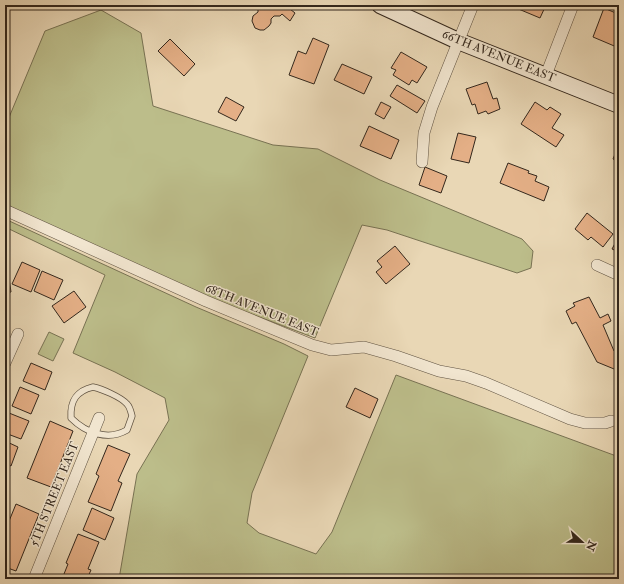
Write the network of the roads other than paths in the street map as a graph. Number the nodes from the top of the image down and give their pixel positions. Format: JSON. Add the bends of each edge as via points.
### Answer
{"nodes":[{"id":1,"x":380,"y":5,"type":"edge"},
{"id":2,"x":473,"y":5,"type":"edge"},
{"id":3,"x":573,"y":5,"type":"edge"},
{"id":4,"x":458,"y":40,"type":"junction"},
{"id":5,"x":546,"y":75,"type":"junction"},
{"id":6,"x":619,"y":105,"type":"edge"},
{"id":7,"x":422,"y":162,"type":"dead end"},
{"id":8,"x":5,"y":210,"type":"edge"},
{"id":9,"x":597,"y":265,"type":"dead end"},
{"id":10,"x":619,"y":275,"type":"edge"},
{"id":11,"x":18,"y":334,"type":"dead end"},
{"id":12,"x":5,"y":363,"type":"edge"},
{"id":13,"x":99,"y":418,"type":"dead end"},
{"id":14,"x":611,"y":421,"type":"dead end"},
{"id":15,"x":93,"y":432,"type":"junction"},
{"id":16,"x":34,"y":579,"type":"edge"}],
"edges":[{"from":1,"to":4,"type":"street","name":"66TH AVENUE EAST"},
{"from":2,"to":4,"type":"street"},
{"from":3,"to":5,"type":"street"},
{"from":4,"to":5,"type":"street","name":"66TH AVENUE EAST"},
{"from":4,"to":7,"type":"street","via":[[424,133]]},
{"from":5,"to":6,"type":"street","name":"66TH AVENUE EAST"},
{"from":8,"to":14,"type":"street","name":"68TH AVENUE EAST","via":[[206,301],[312,345],[331,350],[364,347],[440,371],[466,376],[570,419],[585,423]]},
{"from":9,"to":10,"type":"street"},
{"from":11,"to":12,"type":"street"},
{"from":13,"to":15,"type":"street","name":"5TH STREET EAST"},
{"from":15,"to":15,"type":"lane","via":[[109,436],[119,435],[127,430],[132,416],[128,405],[106,391],[93,387],[80,391],[70,410],[71,418]]},
{"from":15,"to":16,"type":"street","name":"5TH STREET EAST"}]}
